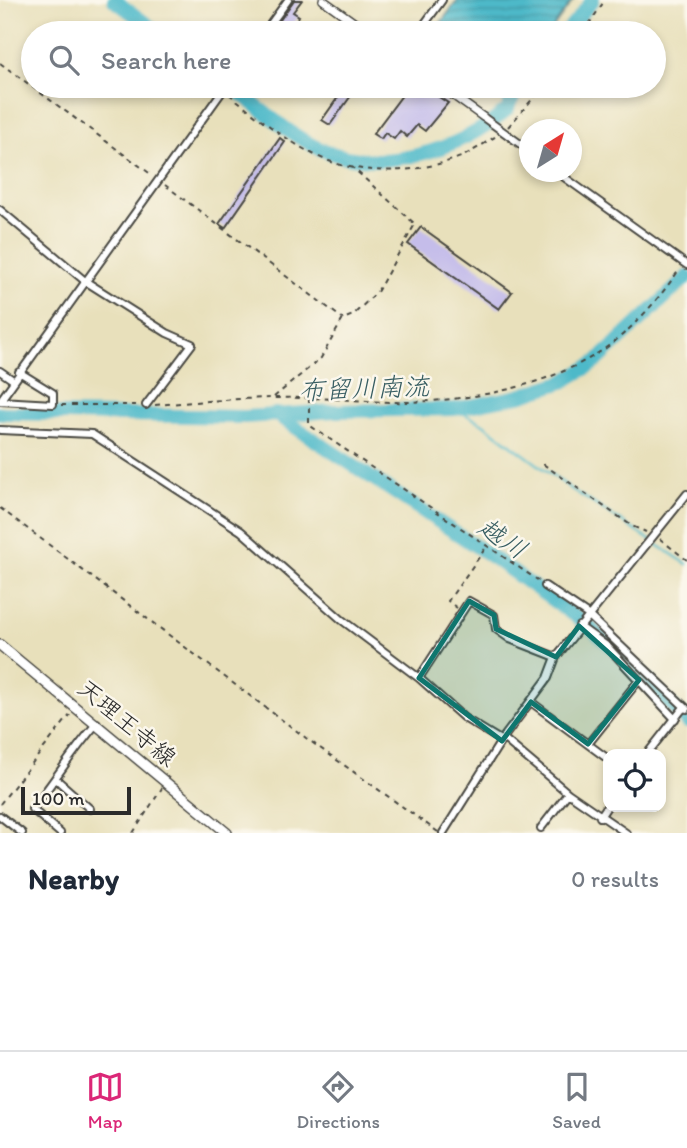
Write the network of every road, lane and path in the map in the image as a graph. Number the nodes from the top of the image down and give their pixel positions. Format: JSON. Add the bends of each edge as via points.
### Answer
{"nodes":[{"id":1,"x":288,"y":0,"type":"edge"},
{"id":2,"x":323,"y":0,"type":"edge"},
{"id":3,"x":442,"y":0,"type":"edge"},
{"id":4,"x":606,"y":0,"type":"edge"},
{"id":5,"x":273,"y":21,"type":"edge"},
{"id":6,"x":352,"y":21,"type":"edge"},
{"id":7,"x":427,"y":21,"type":"edge"},
{"id":8,"x":591,"y":21,"type":"edge"},
{"id":9,"x":0,"y":63,"type":"edge"},
{"id":10,"x":21,"y":79,"type":"edge"},
{"id":11,"x":47,"y":98,"type":"edge"},
{"id":12,"x":218,"y":98,"type":"edge"},
{"id":13,"x":238,"y":98,"type":"edge"},
{"id":14,"x":457,"y":98,"type":"edge"},
{"id":15,"x":533,"y":98,"type":"edge"},
{"id":16,"x":483,"y":117,"type":"joint"},
{"id":17,"x":502,"y":131,"type":"junction"},
{"id":18,"x":519,"y":143,"type":"edge"},
{"id":19,"x":351,"y":165,"type":"junction"},
{"id":20,"x":158,"y":180,"type":"junction"},
{"id":21,"x":571,"y":182,"type":"edge"},
{"id":22,"x":0,"y":210,"type":"edge"},
{"id":23,"x":685,"y":264,"type":"edge"},
{"id":24,"x":85,"y":281,"type":"junction"},
{"id":25,"x":342,"y":319,"type":"junction"},
{"id":26,"x":0,"y":371,"type":"edge"},
{"id":27,"x":19,"y":372,"type":"junction"},
{"id":28,"x":13,"y":380,"type":"junction"},
{"id":29,"x":273,"y":397,"type":"junction"},
{"id":30,"x":309,"y":398,"type":"junction"},
{"id":31,"x":0,"y":401,"type":"edge"},
{"id":32,"x":53,"y":404,"type":"junction"},
{"id":33,"x":146,"y":405,"type":"junction"},
{"id":34,"x":0,"y":430,"type":"edge"},
{"id":35,"x":543,"y":464,"type":"dead end"},
{"id":36,"x":687,"y":494,"type":"edge"},
{"id":37,"x":0,"y":508,"type":"edge"},
{"id":38,"x":656,"y":535,"type":"junction"},
{"id":39,"x":487,"y":545,"type":"junction"},
{"id":40,"x":687,"y":560,"type":"edge"},
{"id":41,"x":545,"y":586,"type":"joint"},
{"id":42,"x":460,"y":611,"type":"junction"},
{"id":43,"x":588,"y":615,"type":"junction"},
{"id":44,"x":579,"y":626,"type":"junction"},
{"id":45,"x":0,"y":645,"type":"edge"},
{"id":46,"x":556,"y":657,"type":"junction"},
{"id":47,"x":648,"y":670,"type":"junction"},
{"id":48,"x":419,"y":678,"type":"junction"},
{"id":49,"x":639,"y":680,"type":"junction"},
{"id":50,"x":531,"y":702,"type":"junction"},
{"id":51,"x":77,"y":706,"type":"junction"},
{"id":52,"x":686,"y":708,"type":"edge"},
{"id":53,"x":675,"y":719,"type":"junction"},
{"id":54,"x":97,"y":723,"type":"junction"},
{"id":55,"x":503,"y":739,"type":"junction"},
{"id":56,"x":588,"y":744,"type":"junction"},
{"id":57,"x":651,"y":749,"type":"edge"},
{"id":58,"x":603,"y":754,"type":"edge"},
{"id":59,"x":56,"y":779,"type":"junction"},
{"id":60,"x":166,"y":782,"type":"junction"},
{"id":61,"x":568,"y":793,"type":"junction"},
{"id":62,"x":0,"y":804,"type":"edge"},
{"id":63,"x":90,"y":809,"type":"dead end"},
{"id":64,"x":603,"y":812,"type":"edge"},
{"id":65,"x":0,"y":816,"type":"edge"},
{"id":66,"x":600,"y":817,"type":"junction"},
{"id":67,"x":541,"y":828,"type":"dead end"},
{"id":68,"x":22,"y":833,"type":"edge"},
{"id":69,"x":60,"y":833,"type":"edge"},
{"id":70,"x":133,"y":833,"type":"edge"},
{"id":71,"x":228,"y":833,"type":"edge"},
{"id":72,"x":441,"y":833,"type":"edge"},
{"id":73,"x":626,"y":833,"type":"edge"}],
"edges":[{"from":1,"to":5,"type":"street"},
{"from":2,"to":6,"type":"street"},
{"from":3,"to":7,"type":"street"},
{"from":4,"to":8,"type":"path"},
{"from":9,"to":10,"type":"path"},
{"from":11,"to":20,"type":"path"},
{"from":12,"to":20,"type":"street"},
{"from":13,"to":19,"type":"path","via":[[311,153]]},
{"from":14,"to":16,"type":"street"},
{"from":15,"to":17,"type":"path"},
{"from":16,"to":17,"type":"street"},
{"from":17,"to":18,"type":"street"},
{"from":17,"to":19,"type":"path","via":[[462,156],[434,165],[385,170]]},
{"from":19,"to":25,"type":"path","via":[[415,224],[377,292],[353,315]]},
{"from":20,"to":24,"type":"street"},
{"from":20,"to":25,"type":"path"},
{"from":21,"to":23,"type":"street"},
{"from":22,"to":24,"type":"street"},
{"from":23,"to":30,"type":"path","via":[[667,288],[600,352],[541,379],[472,397],[410,402]]},
{"from":24,"to":27,"type":"street"},
{"from":24,"to":33,"type":"street","via":[[192,344]]},
{"from":25,"to":29,"type":"path","via":[[321,358]]},
{"from":26,"to":28,"type":"street"},
{"from":27,"to":28,"type":"street"},
{"from":27,"to":32,"type":"street","via":[[53,393]]},
{"from":28,"to":31,"type":"street"},
{"from":29,"to":30,"type":"path"},
{"from":29,"to":33,"type":"path"},
{"from":30,"to":39,"type":"path","via":[[309,425]]},
{"from":31,"to":32,"type":"street"},
{"from":32,"to":33,"type":"path"},
{"from":34,"to":48,"type":"street","via":[[92,434],[241,531],[342,620]]},
{"from":35,"to":38,"type":"path","via":[[632,526]]},
{"from":36,"to":38,"type":"street"},
{"from":37,"to":72,"type":"path","via":[[306,738]]},
{"from":38,"to":40,"type":"path"},
{"from":38,"to":43,"type":"street"},
{"from":39,"to":41,"type":"path"},
{"from":39,"to":42,"type":"path","via":[[448,601]]},
{"from":41,"to":43,"type":"street"},
{"from":42,"to":46,"type":"street","via":[[469,601],[494,615],[496,629],[510,639]]},
{"from":42,"to":48,"type":"street"},
{"from":43,"to":44,"type":"street"},
{"from":43,"to":47,"type":"street"},
{"from":44,"to":46,"type":"street"},
{"from":44,"to":49,"type":"street","via":[[608,647]]},
{"from":45,"to":51,"type":"main road","name":"天理王寺線"},
{"from":46,"to":50,"type":"street"},
{"from":47,"to":49,"type":"street"},
{"from":47,"to":52,"type":"street"},
{"from":48,"to":55,"type":"street","via":[[464,718]]},
{"from":49,"to":53,"type":"street"},
{"from":49,"to":56,"type":"street"},
{"from":50,"to":55,"type":"street"},
{"from":50,"to":56,"type":"street"},
{"from":51,"to":54,"type":"main road","name":"天理王寺線"},
{"from":51,"to":62,"type":"path"},
{"from":52,"to":53,"type":"street"},
{"from":53,"to":57,"type":"street"},
{"from":54,"to":59,"type":"street","via":[[67,758]]},
{"from":54,"to":60,"type":"main road","name":"天理王寺線"},
{"from":55,"to":61,"type":"street"},
{"from":55,"to":72,"type":"street"},
{"from":56,"to":58,"type":"street"},
{"from":59,"to":63,"type":"street"},
{"from":59,"to":69,"type":"street","via":[[32,809]]},
{"from":60,"to":70,"type":"path"},
{"from":60,"to":71,"type":"main road","name":"天理王寺線"},
{"from":61,"to":66,"type":"street"},
{"from":61,"to":67,"type":"street"},
{"from":64,"to":66,"type":"street"},
{"from":65,"to":68,"type":"street"},
{"from":66,"to":73,"type":"street"}]}
